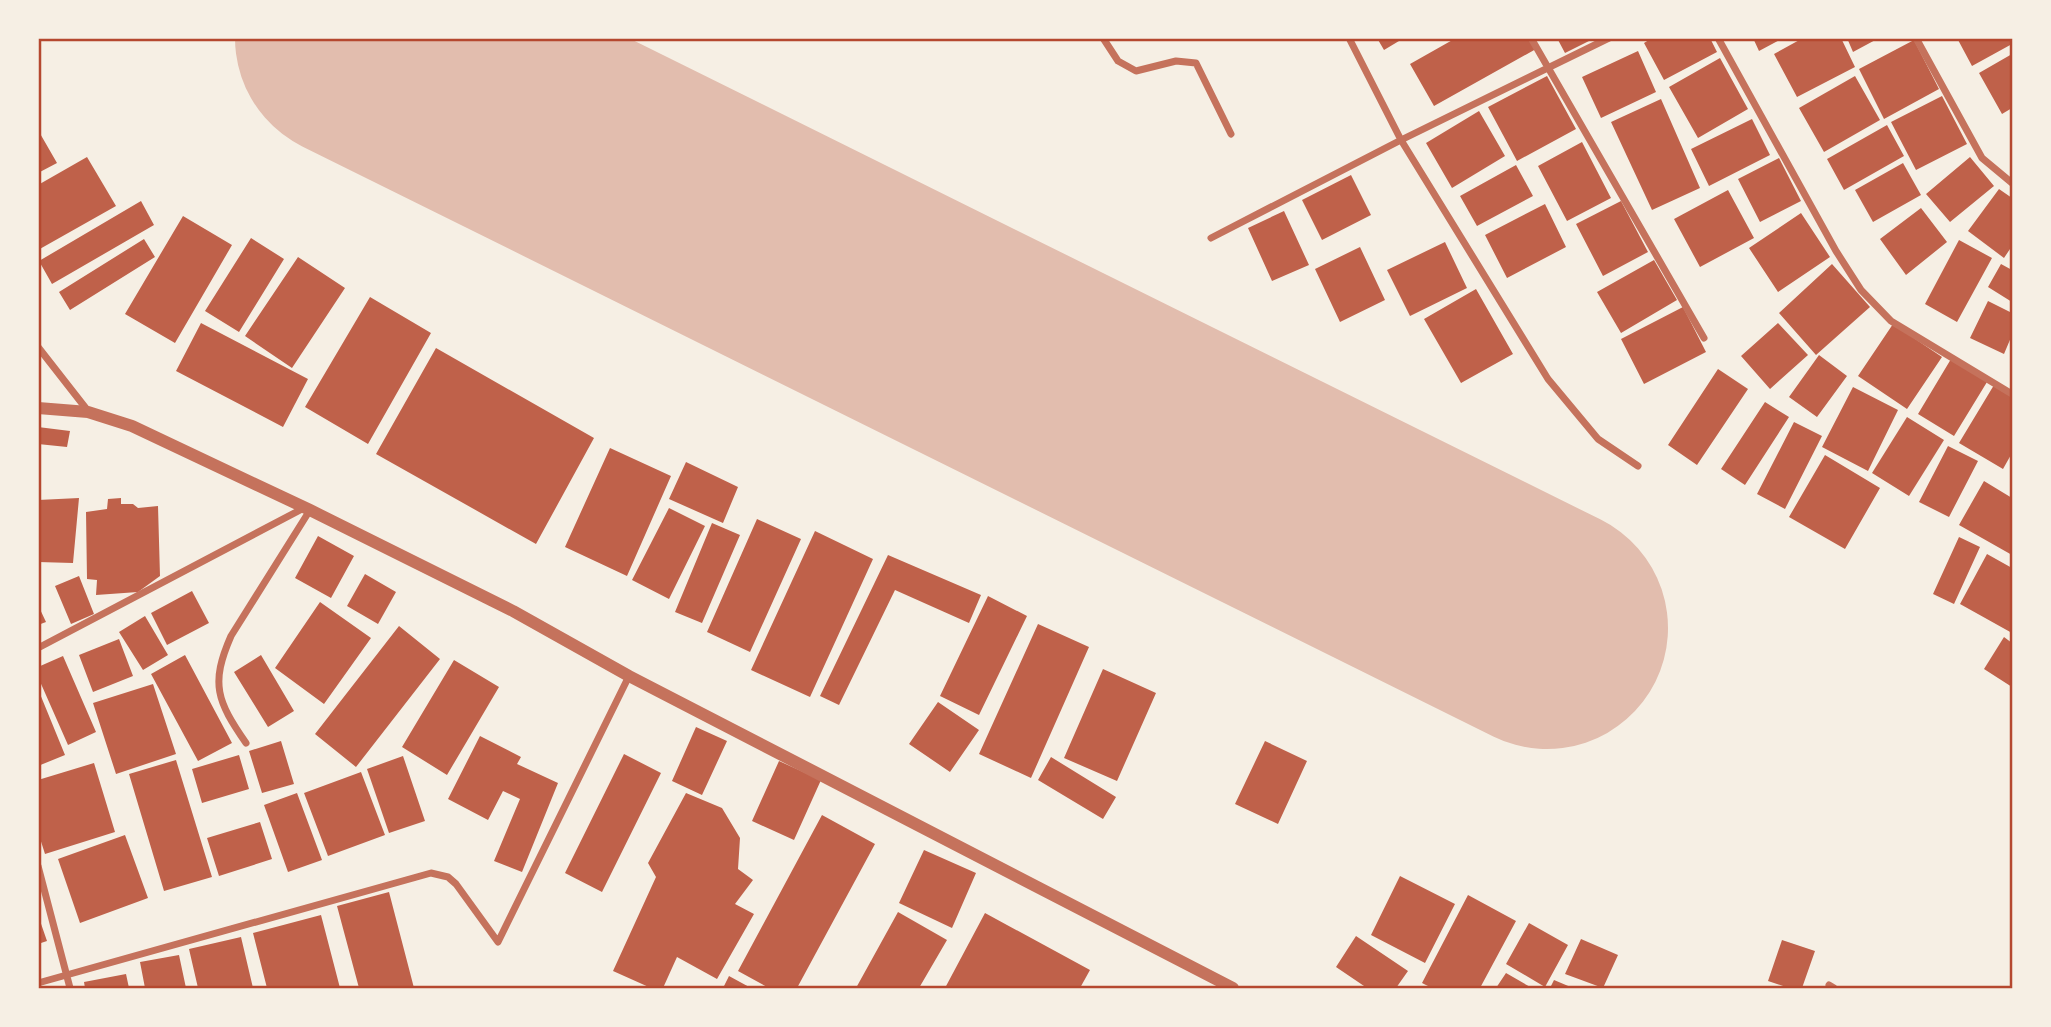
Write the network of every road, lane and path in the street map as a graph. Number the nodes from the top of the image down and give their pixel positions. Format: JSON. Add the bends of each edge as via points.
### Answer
{"nodes":[{"id":1,"x":1103,"y":38,"type":"edge"},
{"id":2,"x":1349,"y":38,"type":"edge"},
{"id":3,"x":1531,"y":38,"type":"edge"},
{"id":4,"x":1609,"y":38,"type":"edge"},
{"id":5,"x":1718,"y":38,"type":"edge"},
{"id":6,"x":1916,"y":38,"type":"edge"},
{"id":7,"x":1548,"y":69,"type":"junction"},
{"id":8,"x":1231,"y":134,"type":"dead end"},
{"id":9,"x":1401,"y":140,"type":"junction"},
{"id":10,"x":2012,"y":183,"type":"edge"},
{"id":11,"x":1211,"y":238,"type":"dead end"},
{"id":12,"x":1704,"y":338,"type":"dead end"},
{"id":13,"x":38,"y":347,"type":"edge"},
{"id":14,"x":2012,"y":394,"type":"edge"},
{"id":15,"x":38,"y":408,"type":"edge"},
{"id":16,"x":88,"y":412,"type":"junction"},
{"id":17,"x":1638,"y":466,"type":"dead end"},
{"id":18,"x":307,"y":509,"type":"junction"},
{"id":19,"x":38,"y":648,"type":"edge"},
{"id":20,"x":629,"y":676,"type":"junction"},
{"id":21,"x":246,"y":743,"type":"dead end"},
{"id":22,"x":38,"y":866,"type":"edge"},
{"id":23,"x":68,"y":974,"type":"junction"},
{"id":24,"x":38,"y":983,"type":"edge"},
{"id":25,"x":70,"y":989,"type":"edge"},
{"id":26,"x":1233,"y":989,"type":"edge"}],
"edges":[{"from":1,"to":8,"type":"street","via":[[1118,61],[1136,71],[1177,61],[1196,63]]},
{"from":2,"to":9,"type":"street"},
{"from":3,"to":7,"type":"street"},
{"from":4,"to":7,"type":"street"},
{"from":5,"to":14,"type":"street","via":[[1861,290],[1891,321]]},
{"from":6,"to":10,"type":"street","via":[[1982,158]]},
{"from":7,"to":9,"type":"street"},
{"from":7,"to":12,"type":"street"},
{"from":9,"to":11,"type":"street"},
{"from":9,"to":17,"type":"street","via":[[1548,379],[1598,439]]},
{"from":13,"to":16,"type":"street"},
{"from":15,"to":16,"type":"street"},
{"from":16,"to":18,"type":"street","via":[[132,426]]},
{"from":18,"to":19,"type":"street"},
{"from":18,"to":20,"type":"street","via":[[513,611]]},
{"from":18,"to":21,"type":"street","via":[[231,636],[217,674],[224,711]]},
{"from":20,"to":23,"type":"street","via":[[498,942],[456,884],[431,873]]},
{"from":20,"to":26,"type":"street"},
{"from":22,"to":23,"type":"street"},
{"from":23,"to":24,"type":"street"},
{"from":23,"to":25,"type":"street"}]}
